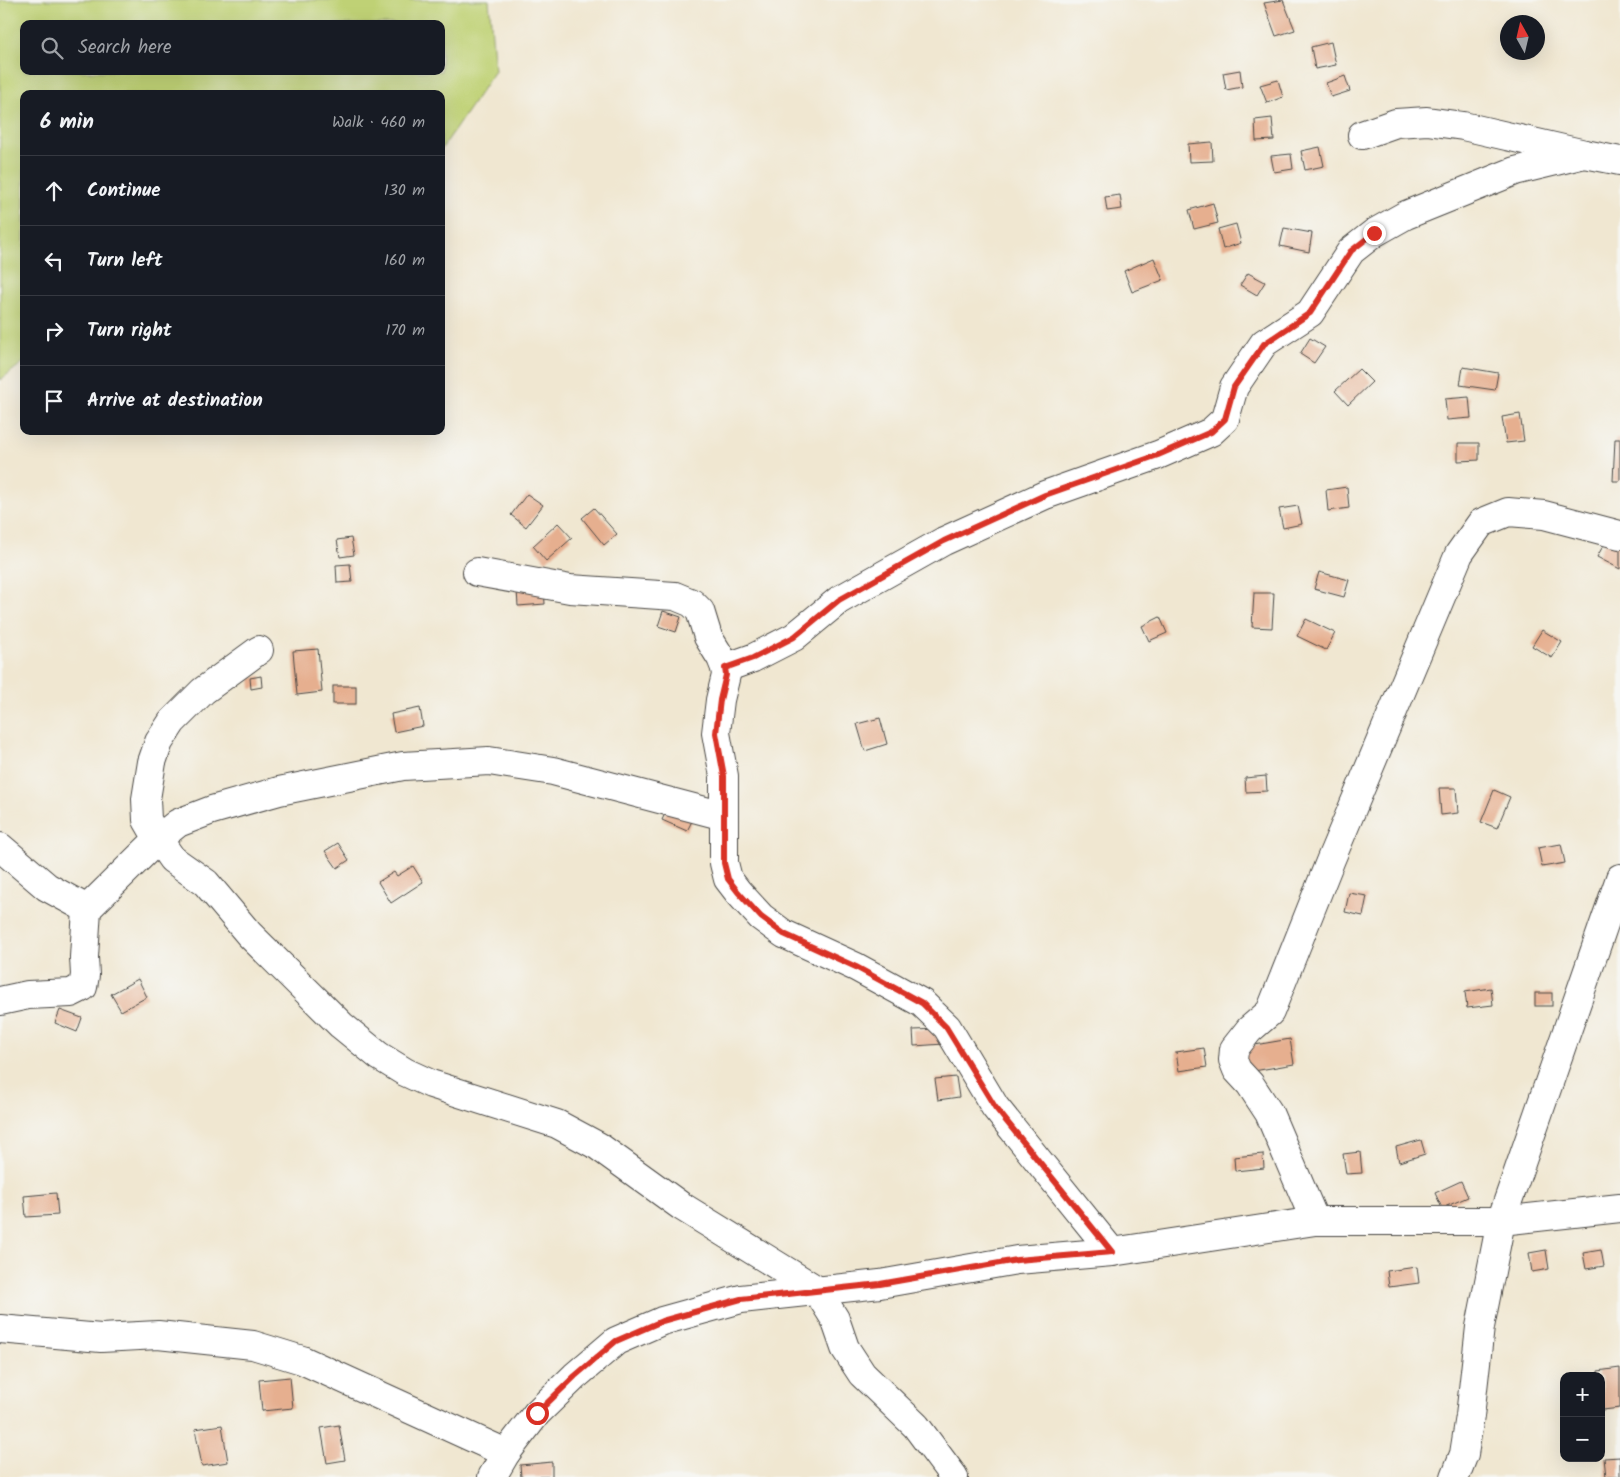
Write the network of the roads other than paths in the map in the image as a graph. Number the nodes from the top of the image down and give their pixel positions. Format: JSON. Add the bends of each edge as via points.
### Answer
{"nodes":[{"id":1,"x":1362,"y":136,"type":"dead end"},
{"id":2,"x":1585,"y":154,"type":"junction"},
{"id":3,"x":1620,"y":161,"type":"edge"},
{"id":4,"x":1620,"y":535,"type":"edge"},
{"id":5,"x":477,"y":572,"type":"dead end"},
{"id":6,"x":259,"y":650,"type":"dead end"},
{"id":7,"x":725,"y":668,"type":"junction"},
{"id":8,"x":724,"y":816,"type":"junction"},
{"id":9,"x":158,"y":839,"type":"junction"},
{"id":10,"x":0,"y":847,"type":"edge"},
{"id":11,"x":1620,"y":878,"type":"edge"},
{"id":12,"x":87,"y":909,"type":"junction"},
{"id":13,"x":0,"y":1001,"type":"edge"},
{"id":14,"x":1620,"y":1208,"type":"edge"},
{"id":15,"x":1501,"y":1221,"type":"junction"},
{"id":16,"x":1315,"y":1222,"type":"junction"},
{"id":17,"x":1112,"y":1252,"type":"junction"},
{"id":18,"x":817,"y":1290,"type":"junction"},
{"id":19,"x":0,"y":1329,"type":"edge"},
{"id":20,"x":506,"y":1452,"type":"junction"},
{"id":21,"x":492,"y":1477,"type":"edge"},
{"id":22,"x":954,"y":1477,"type":"edge"},
{"id":23,"x":1456,"y":1477,"type":"edge"}],
"edges":[{"from":1,"to":2,"type":"street","via":[[1396,123],[1427,121]]},
{"from":2,"to":3,"type":"street"},
{"from":2,"to":7,"type":"street","via":[[1515,171],[1406,215],[1374,233],[1351,251],[1310,313],[1264,344],[1234,387],[1225,419],[1211,432],[1158,455],[1045,495],[944,541],[839,600],[794,637]]},
{"from":4,"to":16,"type":"street","via":[[1544,515],[1508,512],[1481,523],[1455,563],[1270,1012],[1234,1049],[1237,1070],[1269,1113]]},
{"from":5,"to":7,"type":"street","via":[[570,589],[675,596],[700,611],[708,638]]},
{"from":6,"to":9,"type":"street","via":[[203,691],[172,722],[159,742],[146,799],[147,820]]},
{"from":7,"to":8,"type":"street","via":[[716,733],[724,776]]},
{"from":8,"to":9,"type":"street","via":[[553,771],[489,761],[403,766],[279,791],[178,823]]},
{"from":8,"to":17,"type":"street","via":[[724,863],[728,879],[738,892],[761,917],[784,934],[856,967],[922,1003],[946,1027],[995,1107]]},
{"from":9,"to":12,"type":"street"},
{"from":9,"to":18,"type":"street","via":[[172,859],[206,883],[249,934],[341,1025],[379,1056],[431,1084],[557,1124],[598,1146],[681,1206]]},
{"from":10,"to":12,"type":"street","via":[[47,887]]},
{"from":11,"to":15,"type":"street"},
{"from":12,"to":13,"type":"street","via":[[83,987],[71,993],[28,995]]},
{"from":14,"to":15,"type":"street"},
{"from":15,"to":16,"type":"street"},
{"from":15,"to":23,"type":"street","via":[[1480,1327],[1464,1454]]},
{"from":16,"to":17,"type":"street"},
{"from":17,"to":18,"type":"street","via":[[1017,1260],[880,1284]]},
{"from":18,"to":20,"type":"street","via":[[741,1299],[662,1321],[616,1341],[537,1413]]},
{"from":18,"to":22,"type":"street","via":[[835,1319],[845,1348],[862,1374],[916,1426]]},
{"from":19,"to":20,"type":"street","via":[[101,1338],[158,1335],[253,1345],[302,1360]]},
{"from":20,"to":21,"type":"street"}]}
